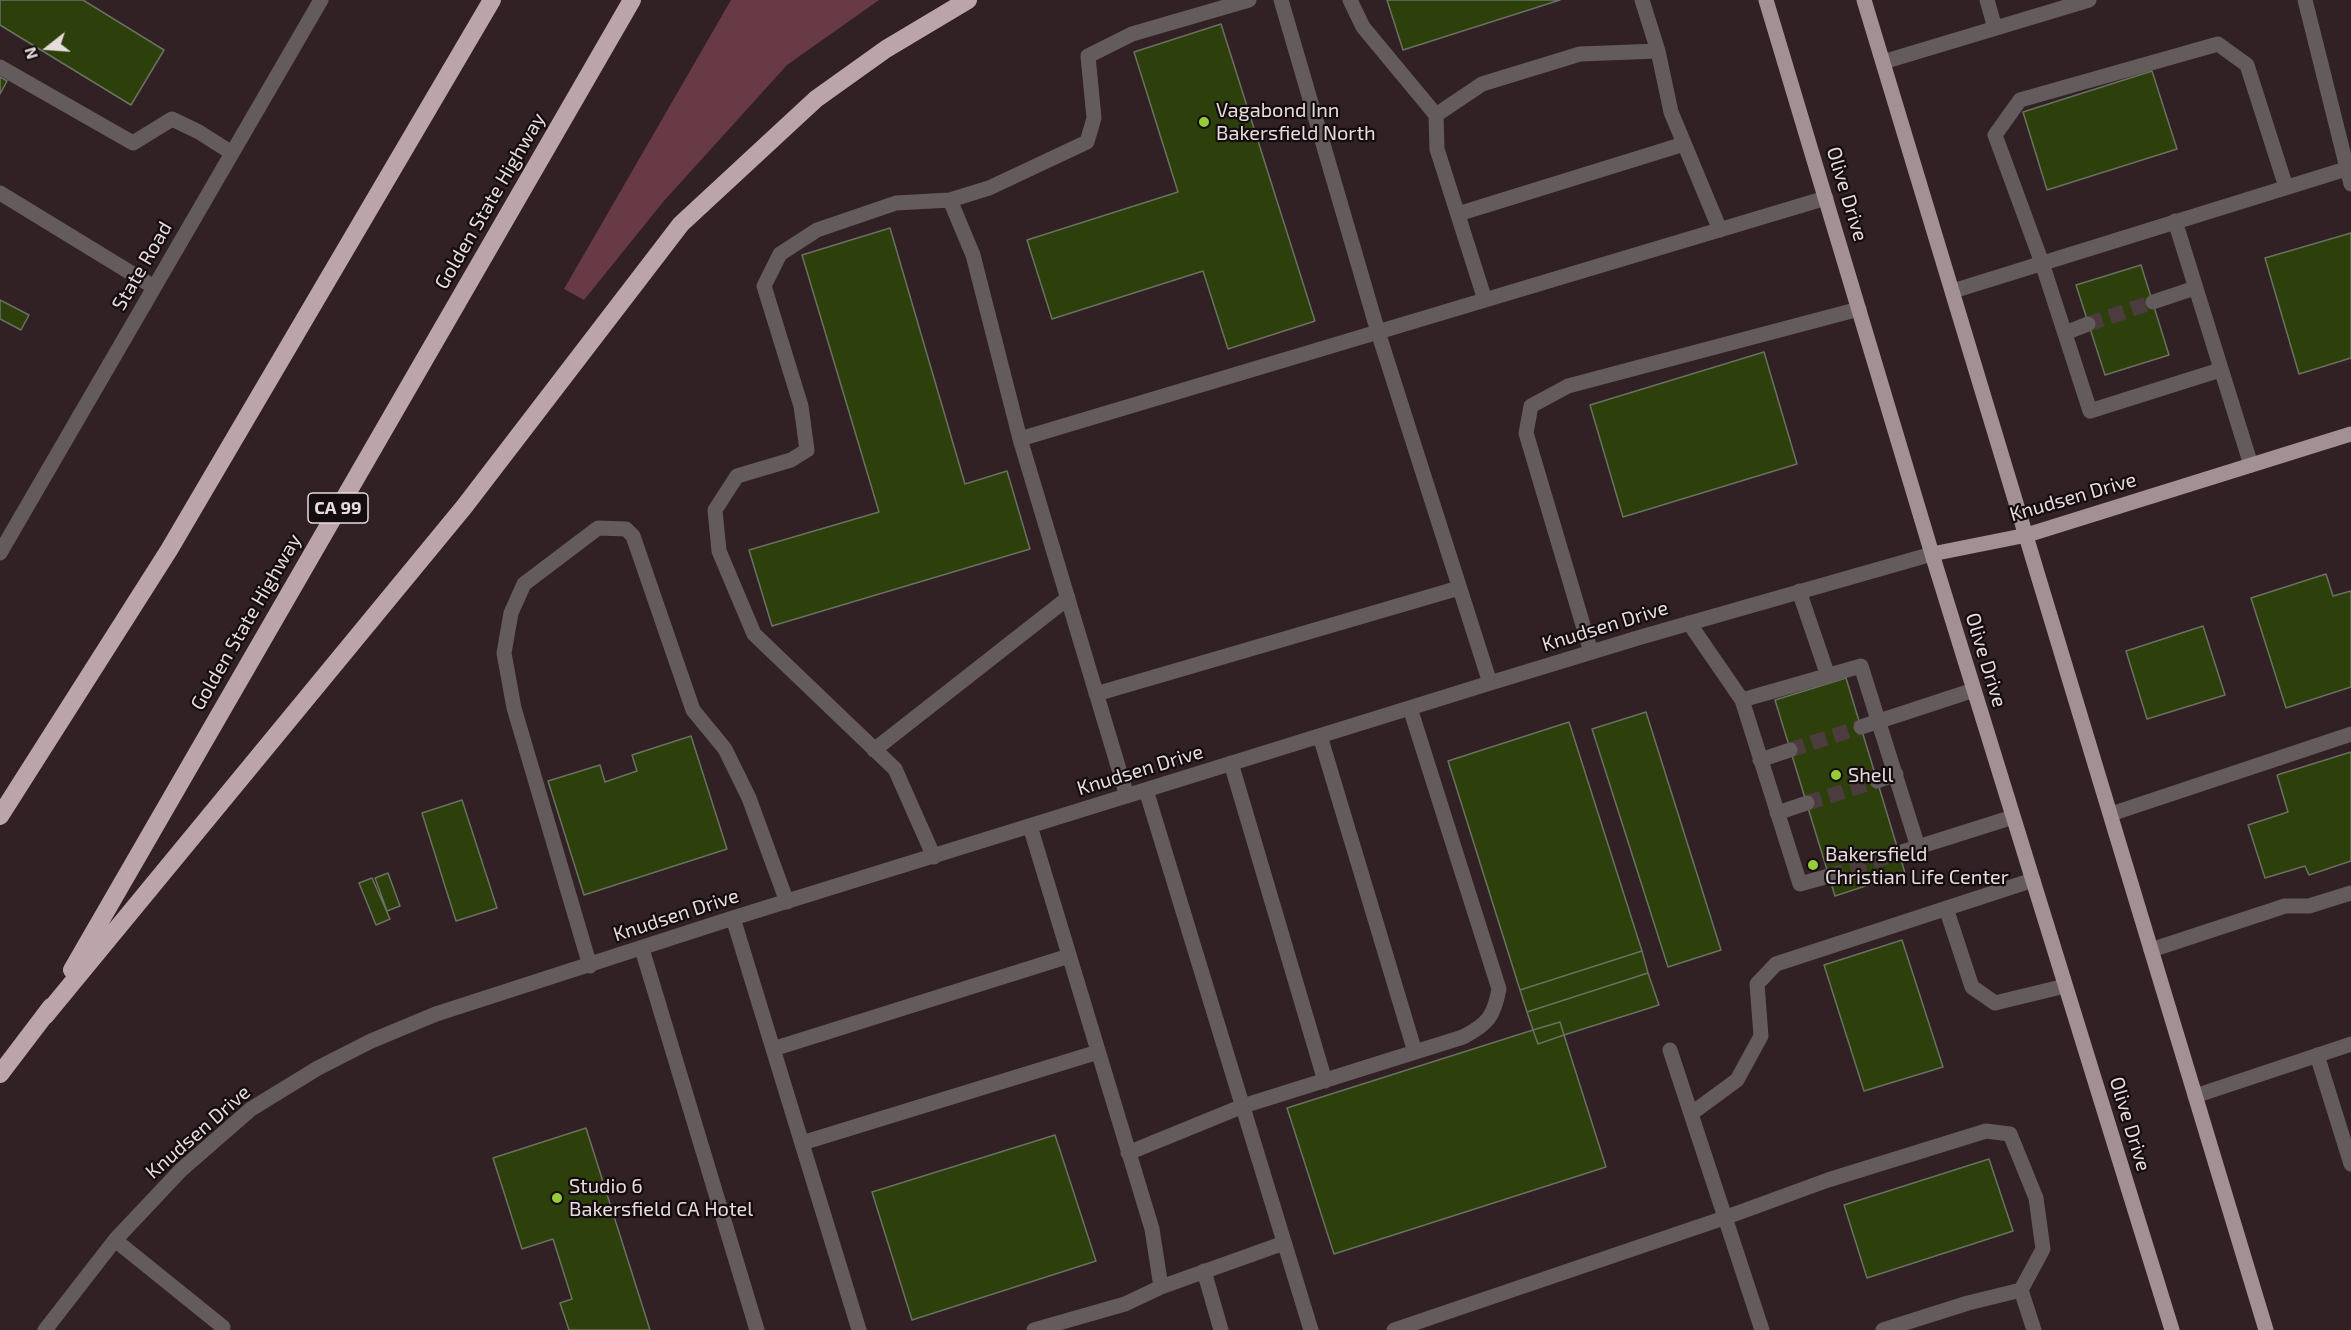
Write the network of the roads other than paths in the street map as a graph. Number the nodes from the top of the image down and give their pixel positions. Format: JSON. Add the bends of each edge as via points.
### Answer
{"nodes":[{"id":1,"x":321,"y":0,"type":"edge"},
{"id":2,"x":479,"y":0,"type":"edge"},
{"id":3,"x":492,"y":0,"type":"edge"},
{"id":4,"x":632,"y":0,"type":"edge"},
{"id":5,"x":968,"y":0,"type":"edge"},
{"id":6,"x":1249,"y":0,"type":"edge"},
{"id":7,"x":1281,"y":0,"type":"edge"},
{"id":8,"x":1350,"y":0,"type":"edge"},
{"id":9,"x":1642,"y":0,"type":"edge"},
{"id":10,"x":1766,"y":0,"type":"edge"},
{"id":11,"x":1864,"y":0,"type":"edge"},
{"id":12,"x":1987,"y":0,"type":"edge"},
{"id":13,"x":2089,"y":0,"type":"edge"},
{"id":14,"x":2305,"y":0,"type":"edge"},
{"id":15,"x":1995,"y":28,"type":"junction"},
{"id":16,"x":1658,"y":51,"type":"junction"},
{"id":17,"x":1883,"y":62,"type":"junction"},
{"id":18,"x":0,"y":67,"type":"edge"},
{"id":19,"x":1436,"y":115,"type":"junction"},
{"id":20,"x":1684,"y":144,"type":"junction"},
{"id":21,"x":232,"y":153,"type":"junction"},
{"id":22,"x":2349,"y":177,"type":"edge"},
{"id":23,"x":2286,"y":188,"type":"junction"},
{"id":24,"x":0,"y":193,"type":"edge"},
{"id":25,"x":1826,"y":198,"type":"junction"},
{"id":26,"x":950,"y":200,"type":"junction"},
{"id":27,"x":1458,"y":214,"type":"junction"},
{"id":28,"x":2175,"y":221,"type":"junction"},
{"id":29,"x":359,"y":224,"type":"junction"},
{"id":30,"x":1720,"y":230,"type":"junction"},
{"id":31,"x":2042,"y":263,"type":"junction"},
{"id":32,"x":154,"y":287,"type":"junction"},
{"id":33,"x":2195,"y":288,"type":"junction"},
{"id":34,"x":1953,"y":291,"type":"junction"},
{"id":35,"x":1485,"y":300,"type":"junction"},
{"id":36,"x":2153,"y":302,"type":"tunnel mouth"},
{"id":37,"x":1859,"y":309,"type":"junction"},
{"id":38,"x":2088,"y":324,"type":"tunnel mouth"},
{"id":39,"x":1378,"y":332,"type":"junction"},
{"id":40,"x":2065,"y":333,"type":"junction"},
{"id":41,"x":2220,"y":370,"type":"junction"},
{"id":42,"x":2351,"y":434,"type":"edge"},
{"id":43,"x":1020,"y":439,"type":"junction"},
{"id":44,"x":2251,"y":465,"type":"junction"},
{"id":45,"x":2026,"y":535,"type":"junction"},
{"id":46,"x":2,"y":545,"type":"edge"},
{"id":47,"x":1932,"y":554,"type":"junction"},
{"id":48,"x":1459,"y":588,"type":"junction"},
{"id":49,"x":1799,"y":591,"type":"junction"},
{"id":50,"x":1068,"y":598,"type":"junction"},
{"id":51,"x":1689,"y":623,"type":"junction"},
{"id":52,"x":1591,"y":652,"type":"junction"},
{"id":53,"x":1828,"y":676,"type":"junction"},
{"id":54,"x":1490,"y":683,"type":"junction"},
{"id":55,"x":1974,"y":690,"type":"junction"},
{"id":56,"x":1096,"y":694,"type":"junction"},
{"id":57,"x":1742,"y":700,"type":"junction"},
{"id":58,"x":1410,"y":708,"type":"junction"},
{"id":59,"x":1880,"y":722,"type":"junction"},
{"id":60,"x":1861,"y":727,"type":"tunnel mouth"},
{"id":61,"x":2351,"y":734,"type":"edge"},
{"id":62,"x":1320,"y":736,"type":"junction"},
{"id":63,"x":874,"y":750,"type":"junction"},
{"id":64,"x":1790,"y":750,"type":"tunnel mouth"},
{"id":65,"x":1760,"y":760,"type":"junction"},
{"id":66,"x":1231,"y":763,"type":"junction"},
{"id":67,"x":1896,"y":774,"type":"junction"},
{"id":68,"x":1877,"y":781,"type":"tunnel mouth"},
{"id":69,"x":1146,"y":790,"type":"junction"},
{"id":70,"x":1127,"y":796,"type":"junction"},
{"id":71,"x":1807,"y":803,"type":"tunnel mouth"},
{"id":72,"x":1777,"y":813,"type":"junction"},
{"id":73,"x":2111,"y":814,"type":"junction"},
{"id":74,"x":0,"y":816,"type":"edge"},
{"id":75,"x":2013,"y":817,"type":"junction"},
{"id":76,"x":1030,"y":826,"type":"junction"},
{"id":77,"x":1918,"y":847,"type":"junction"},
{"id":78,"x":1899,"y":854,"type":"tunnel mouth"},
{"id":79,"x":934,"y":856,"type":"junction"},
{"id":80,"x":1829,"y":876,"type":"tunnel mouth"},
{"id":81,"x":2033,"y":880,"type":"junction"},
{"id":82,"x":2351,"y":893,"type":"edge"},
{"id":83,"x":787,"y":902,"type":"junction"},
{"id":84,"x":1946,"y":908,"type":"junction"},
{"id":85,"x":733,"y":918,"type":"junction"},
{"id":86,"x":642,"y":948,"type":"junction"},
{"id":87,"x":2151,"y":950,"type":"junction"},
{"id":88,"x":1069,"y":956,"type":"junction"},
{"id":89,"x":590,"y":966,"type":"junction"},
{"id":90,"x":2065,"y":986,"type":"junction"},
{"id":91,"x":45,"y":1016,"type":"junction"},
{"id":92,"x":2351,"y":1044,"type":"edge"},
{"id":93,"x":773,"y":1049,"type":"junction"},
{"id":94,"x":1670,"y":1050,"type":"dead end"},
{"id":95,"x":1098,"y":1052,"type":"junction"},
{"id":96,"x":1415,"y":1052,"type":"junction"},
{"id":97,"x":2316,"y":1055,"type":"junction"},
{"id":98,"x":0,"y":1074,"type":"edge"},
{"id":99,"x":1325,"y":1081,"type":"junction"},
{"id":100,"x":2195,"y":1095,"type":"junction"},
{"id":101,"x":1243,"y":1106,"type":"junction"},
{"id":102,"x":1692,"y":1113,"type":"junction"},
{"id":103,"x":802,"y":1143,"type":"junction"},
{"id":104,"x":1128,"y":1153,"type":"junction"},
{"id":105,"x":2351,"y":1164,"type":"edge"},
{"id":106,"x":1724,"y":1218,"type":"junction"},
{"id":107,"x":115,"y":1240,"type":"junction"},
{"id":108,"x":1284,"y":1243,"type":"junction"},
{"id":109,"x":1204,"y":1271,"type":"junction"},
{"id":110,"x":1161,"y":1287,"type":"junction"},
{"id":111,"x":2020,"y":1290,"type":"junction"},
{"id":112,"x":45,"y":1330,"type":"edge"},
{"id":113,"x":221,"y":1330,"type":"edge"},
{"id":114,"x":757,"y":1330,"type":"edge"},
{"id":115,"x":859,"y":1330,"type":"edge"},
{"id":116,"x":1034,"y":1330,"type":"edge"},
{"id":117,"x":1221,"y":1330,"type":"edge"},
{"id":118,"x":1311,"y":1330,"type":"edge"},
{"id":119,"x":1394,"y":1330,"type":"edge"},
{"id":120,"x":1762,"y":1330,"type":"edge"},
{"id":121,"x":1883,"y":1330,"type":"edge"},
{"id":122,"x":2034,"y":1330,"type":"edge"},
{"id":123,"x":2172,"y":1330,"type":"edge"},
{"id":124,"x":2266,"y":1330,"type":"edge"}],
"edges":[{"from":1,"to":21,"type":"street","name":"State Road"},
{"from":2,"to":29,"type":"highway"},
{"from":3,"to":29,"type":"highway"},
{"from":4,"to":91,"type":"highway","name":"Golden State Highway","number":"CA 99"},
{"from":5,"to":91,"type":"highway","via":[[886,49],[816,99],[681,224],[464,507]]},
{"from":6,"to":26,"type":"street","via":[[1132,34],[1088,56],[1094,118],[1087,142],[989,189]]},
{"from":7,"to":39,"type":"street"},
{"from":8,"to":19,"type":"street","via":[[1363,27]]},
{"from":9,"to":16,"type":"street"},
{"from":10,"to":25,"type":"main road","name":"Olive Drive"},
{"from":11,"to":17,"type":"main road"},
{"from":12,"to":15,"type":"street"},
{"from":13,"to":15,"type":"street"},
{"from":14,"to":22,"type":"street"},
{"from":15,"to":17,"type":"street"},
{"from":16,"to":19,"type":"street","via":[[1580,54],[1482,84]]},
{"from":16,"to":20,"type":"street","via":[[1671,112]]},
{"from":17,"to":34,"type":"main road"},
{"from":18,"to":21,"type":"street","via":[[133,143],[172,119]]},
{"from":19,"to":27,"type":"street","via":[[1437,149]]},
{"from":20,"to":27,"type":"street"},
{"from":20,"to":30,"type":"street"},
{"from":21,"to":32,"type":"street","name":"State Road"},
{"from":22,"to":23,"type":"street"},
{"from":23,"to":28,"type":"street"},
{"from":23,"to":31,"type":"street","via":[[2247,65],[2218,44],[2020,100],[1995,135]]},
{"from":24,"to":32,"type":"street"},
{"from":25,"to":30,"type":"street"},
{"from":25,"to":37,"type":"main road","name":"Olive Drive"},
{"from":26,"to":43,"type":"street","via":[[972,255]]},
{"from":26,"to":63,"type":"street","via":[[896,203],[817,230],[780,254],[764,286],[801,406],[807,450],[791,460],[737,476],[715,510],[719,551],[754,634]]},
{"from":27,"to":35,"type":"street"},
{"from":28,"to":31,"type":"street"},
{"from":28,"to":33,"type":"street"},
{"from":29,"to":74,"type":"highway","via":[[169,550]]},
{"from":30,"to":35,"type":"street"},
{"from":31,"to":34,"type":"street"},
{"from":31,"to":40,"type":"street"},
{"from":32,"to":46,"type":"street","name":"State Road"},
{"from":33,"to":36,"type":"street"},
{"from":33,"to":41,"type":"street"},
{"from":34,"to":45,"type":"main road"},
{"from":35,"to":39,"type":"street"},
{"from":37,"to":47,"type":"main road","name":"Olive Drive"},
{"from":37,"to":52,"type":"street","via":[[1568,386],[1531,406],[1526,433]]},
{"from":38,"to":40,"type":"street"},
{"from":39,"to":43,"type":"street"},
{"from":39,"to":48,"type":"street"},
{"from":40,"to":41,"type":"street","via":[[2090,411]]},
{"from":41,"to":44,"type":"street"},
{"from":42,"to":44,"type":"main road","name":"Knudsen Drive"},
{"from":43,"to":50,"type":"street"},
{"from":44,"to":45,"type":"main road","name":"Knudsen Drive"},
{"from":45,"to":47,"type":"main road","name":"Knudsen Drive"},
{"from":45,"to":73,"type":"main road"},
{"from":47,"to":49,"type":"street","name":"Knudsen Drive"},
{"from":47,"to":55,"type":"main road","name":"Olive Drive"},
{"from":48,"to":54,"type":"street"},
{"from":48,"to":56,"type":"street"},
{"from":49,"to":51,"type":"street","name":"Knudsen Drive"},
{"from":49,"to":53,"type":"street"},
{"from":50,"to":56,"type":"street"},
{"from":50,"to":63,"type":"street"},
{"from":51,"to":52,"type":"street","name":"Knudsen Drive"},
{"from":51,"to":57,"type":"street"},
{"from":52,"to":54,"type":"street","name":"Knudsen Drive"},
{"from":53,"to":57,"type":"street"},
{"from":53,"to":59,"type":"street","via":[[1861,666]]},
{"from":54,"to":58,"type":"street","name":"Knudsen Drive"},
{"from":55,"to":59,"type":"street"},
{"from":55,"to":75,"type":"main road","name":"Olive Drive"},
{"from":56,"to":70,"type":"street"},
{"from":57,"to":65,"type":"street"},
{"from":58,"to":62,"type":"street","name":"Knudsen Drive"},
{"from":58,"to":96,"type":"street","via":[[1499,989],[1496,1008],[1483,1027]]},
{"from":59,"to":60,"type":"street"},
{"from":59,"to":67,"type":"street"},
{"from":61,"to":73,"type":"street"},
{"from":62,"to":66,"type":"street","name":"Knudsen Drive"},
{"from":62,"to":96,"type":"street"},
{"from":63,"to":79,"type":"street","via":[[895,769]]},
{"from":64,"to":65,"type":"street"},
{"from":65,"to":72,"type":"street"},
{"from":66,"to":69,"type":"street","name":"Knudsen Drive"},
{"from":66,"to":99,"type":"street"},
{"from":67,"to":68,"type":"street"},
{"from":67,"to":77,"type":"street"},
{"from":69,"to":70,"type":"street","name":"Knudsen Drive"},
{"from":69,"to":101,"type":"street"},
{"from":70,"to":76,"type":"street","name":"Knudsen Drive"},
{"from":71,"to":72,"type":"street"},
{"from":72,"to":80,"type":"street","via":[[1800,884]]},
{"from":73,"to":87,"type":"main road"},
{"from":75,"to":77,"type":"street"},
{"from":75,"to":81,"type":"main road","name":"Olive Drive"},
{"from":76,"to":79,"type":"street","name":"Knudsen Drive"},
{"from":76,"to":88,"type":"street"},
{"from":77,"to":78,"type":"street"},
{"from":79,"to":83,"type":"street","name":"Knudsen Drive"},
{"from":81,"to":84,"type":"street"},
{"from":81,"to":90,"type":"main road","name":"Olive Drive"},
{"from":82,"to":87,"type":"street","via":[[2309,906],[2285,906]]},
{"from":83,"to":85,"type":"street","name":"Knudsen Drive"},
{"from":83,"to":89,"type":"street","via":[[749,798],[725,749],[693,710],[633,536],[626,529],[598,528],[524,584],[511,614],[504,653],[514,708]]},
{"from":84,"to":90,"type":"street","via":[[1972,987],[1995,1003]]},
{"from":84,"to":102,"type":"street","via":[[1776,964],[1757,984],[1761,1036],[1737,1080]]},
{"from":85,"to":86,"type":"street","name":"Knudsen Drive"},
{"from":85,"to":93,"type":"street"},
{"from":86,"to":89,"type":"street","name":"Knudsen Drive"},
{"from":86,"to":114,"type":"street"},
{"from":87,"to":100,"type":"main road"},
{"from":88,"to":93,"type":"street"},
{"from":88,"to":95,"type":"street"},
{"from":89,"to":107,"type":"street","name":"Knudsen Drive","via":[[436,1014],[318,1068],[250,1109],[181,1170]]},
{"from":90,"to":123,"type":"main road","name":"Olive Drive"},
{"from":91,"to":98,"type":"highway","name":"Golden State Highway","number":"CA 99"},
{"from":92,"to":97,"type":"street"},
{"from":93,"to":103,"type":"street"},
{"from":94,"to":102,"type":"street"},
{"from":95,"to":103,"type":"street"},
{"from":95,"to":104,"type":"street"},
{"from":96,"to":99,"type":"street"},
{"from":97,"to":100,"type":"street"},
{"from":97,"to":105,"type":"street"},
{"from":99,"to":101,"type":"street"},
{"from":100,"to":124,"type":"main road"},
{"from":101,"to":104,"type":"street"},
{"from":101,"to":108,"type":"street"},
{"from":102,"to":106,"type":"street"},
{"from":103,"to":115,"type":"street"},
{"from":104,"to":110,"type":"street","via":[[1152,1229]]},
{"from":106,"to":111,"type":"street","via":[[1828,1180],[1986,1131],[2010,1134],[2036,1198],[2043,1249]]},
{"from":106,"to":119,"type":"street"},
{"from":106,"to":120,"type":"street"},
{"from":107,"to":112,"type":"street","name":"Knudsen Drive"},
{"from":107,"to":113,"type":"street","via":[[223,1327]]},
{"from":108,"to":109,"type":"street"},
{"from":108,"to":118,"type":"street"},
{"from":109,"to":110,"type":"street"},
{"from":109,"to":117,"type":"street"},
{"from":110,"to":116,"type":"street","via":[[1125,1305]]},
{"from":111,"to":121,"type":"street"},
{"from":111,"to":122,"type":"street"}]}
